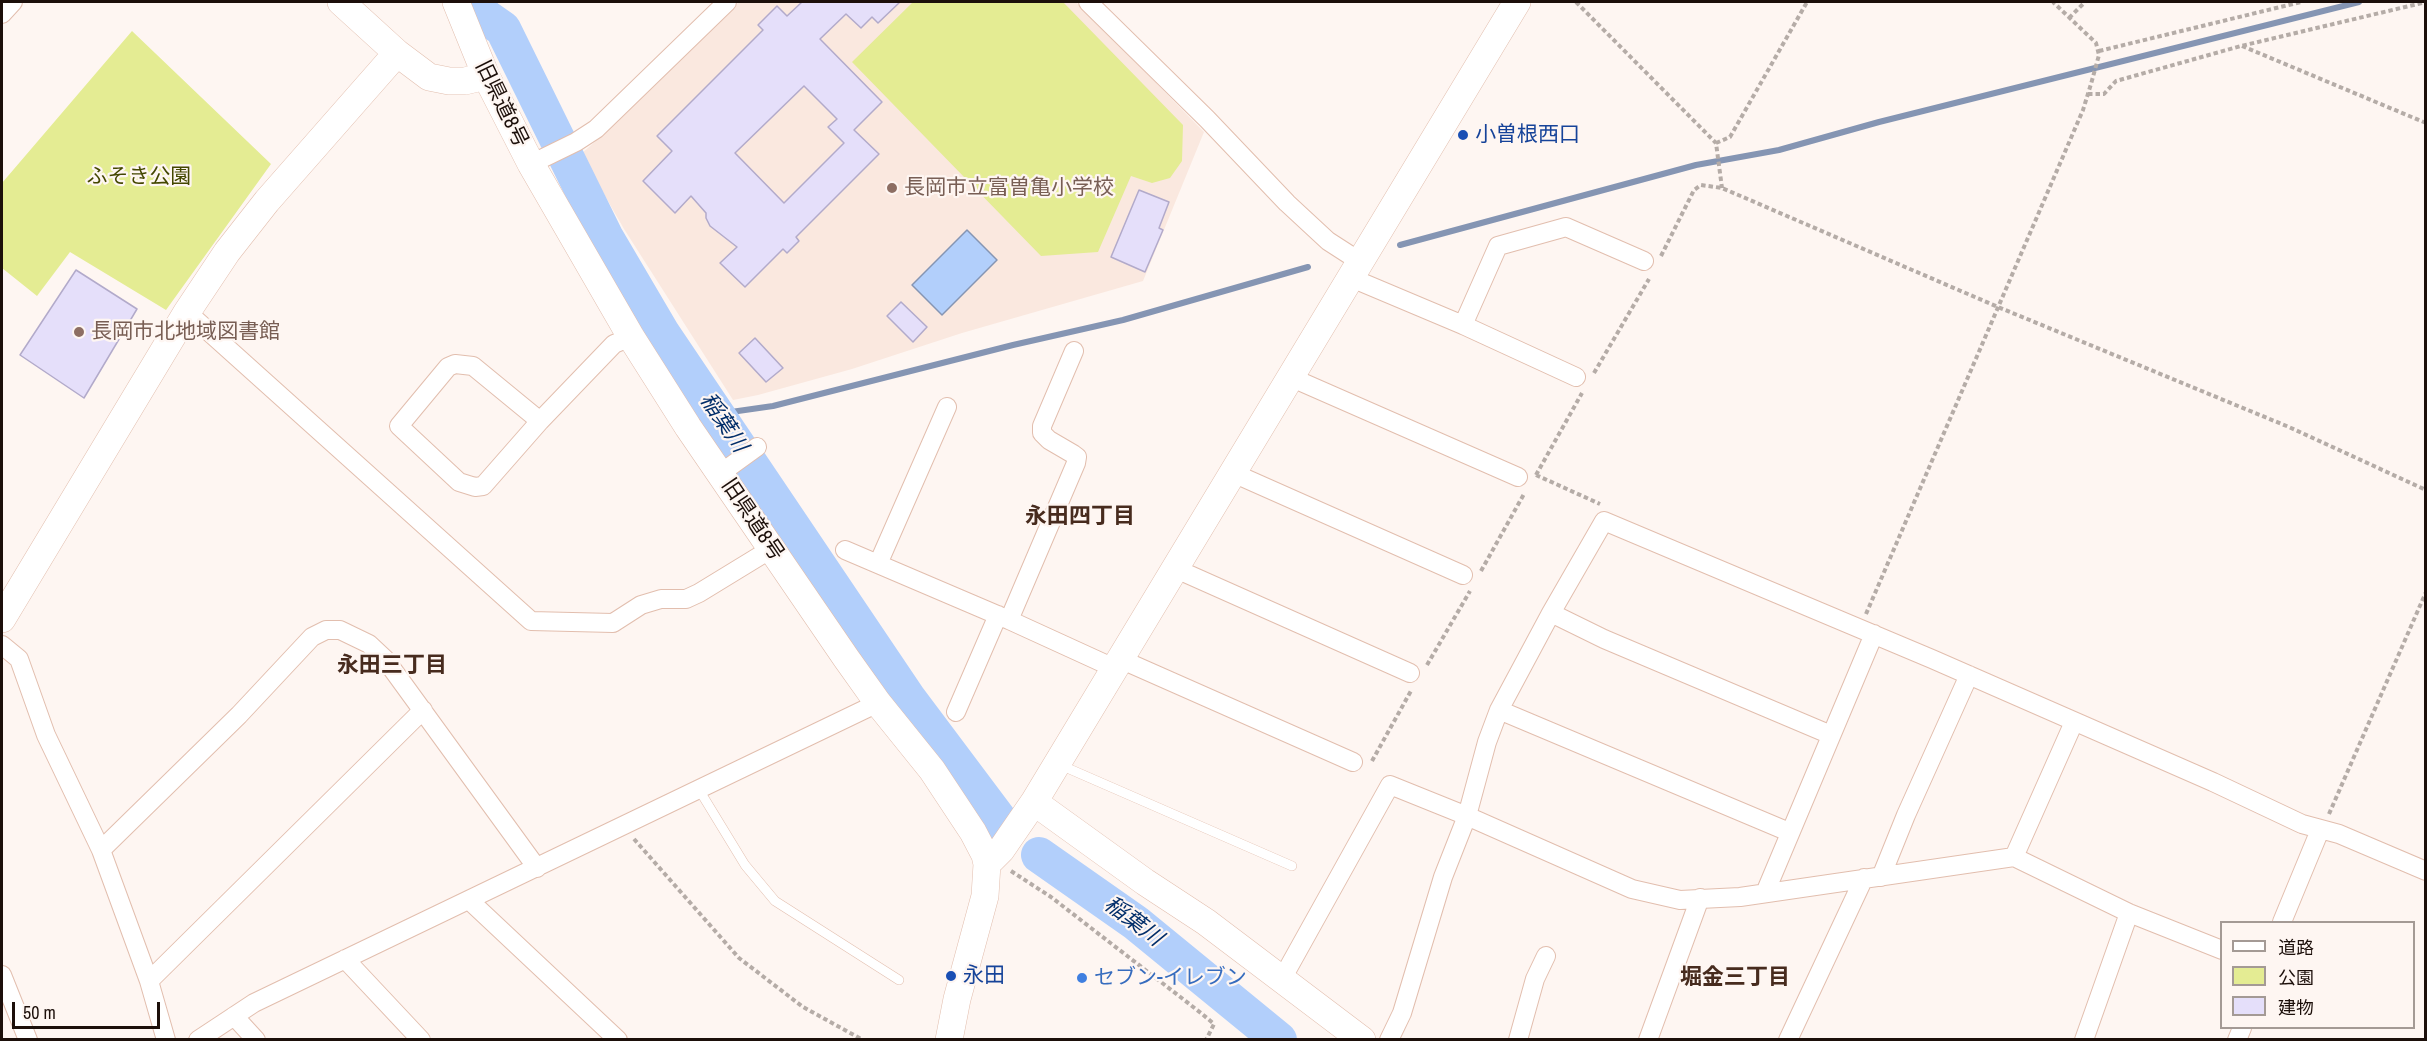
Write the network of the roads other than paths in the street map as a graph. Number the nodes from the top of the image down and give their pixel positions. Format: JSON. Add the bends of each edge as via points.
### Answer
{"nodes":[{"id":1,"x":13,"y":2,"type":"edge"},
{"id":2,"x":341,"y":2,"type":"edge"},
{"id":3,"x":456,"y":2,"type":"edge"},
{"id":4,"x":727,"y":2,"type":"edge"},
{"id":5,"x":1089,"y":2,"type":"edge"},
{"id":6,"x":1517,"y":2,"type":"edge"},
{"id":7,"x":2,"y":15,"type":"edge"},
{"id":8,"x":397,"y":52,"type":"junction"},
{"id":9,"x":486,"y":76,"type":"junction"},
{"id":10,"x":531,"y":165,"type":"junction"},
{"id":11,"x":1644,"y":261,"type":"dead end"},
{"id":12,"x":1354,"y":269,"type":"junction"},
{"id":13,"x":187,"y":312,"type":"junction"},
{"id":14,"x":1462,"y":325,"type":"junction"},
{"id":15,"x":631,"y":337,"type":"junction"},
{"id":16,"x":1074,"y":351,"type":"dead end"},
{"id":17,"x":1290,"y":377,"type":"junction"},
{"id":18,"x":1582,"y":380,"type":"road end"},
{"id":19,"x":947,"y":406,"type":"dead end"},
{"id":20,"x":540,"y":421,"type":"junction"},
{"id":21,"x":757,"y":447,"type":"dead end"},
{"id":22,"x":724,"y":470,"type":"junction"},
{"id":23,"x":1233,"y":473,"type":"junction"},
{"id":24,"x":1524,"y":484,"type":"road end"},
{"id":25,"x":771,"y":549,"type":"junction"},
{"id":26,"x":845,"y":550,"type":"dead end"},
{"id":27,"x":878,"y":564,"type":"junction"},
{"id":28,"x":1174,"y":568,"type":"junction"},
{"id":29,"x":1471,"y":580,"type":"road end"},
{"id":30,"x":1551,"y":613,"type":"junction"},
{"id":31,"x":1004,"y":618,"type":"junction"},
{"id":32,"x":2,"y":619,"type":"edge"},
{"id":33,"x":1868,"y":632,"type":"junction"},
{"id":34,"x":2,"y":645,"type":"edge"},
{"id":35,"x":1117,"y":664,"type":"junction"},
{"id":36,"x":1969,"y":675,"type":"junction"},
{"id":37,"x":1416,"y":677,"type":"road end"},
{"id":38,"x":878,"y":704,"type":"junction"},
{"id":39,"x":423,"y":710,"type":"junction"},
{"id":40,"x":1499,"y":710,"type":"junction"},
{"id":41,"x":956,"y":712,"type":"dead end"},
{"id":42,"x":2074,"y":722,"type":"junction"},
{"id":43,"x":1830,"y":735,"type":"junction"},
{"id":44,"x":1353,"y":762,"type":"road end"},
{"id":45,"x":1056,"y":763,"type":"junction"},
{"id":46,"x":698,"y":788,"type":"junction"},
{"id":47,"x":1034,"y":802,"type":"junction"},
{"id":48,"x":1467,"y":816,"type":"junction"},
{"id":49,"x":2320,"y":830,"type":"junction"},
{"id":50,"x":1790,"y":832,"type":"junction"},
{"id":51,"x":101,"y":850,"type":"junction"},
{"id":52,"x":2014,"y":857,"type":"junction"},
{"id":53,"x":1292,"y":866,"type":"dead end"},
{"id":54,"x":999,"y":867,"type":"junction"},
{"id":55,"x":537,"y":868,"type":"junction"},
{"id":56,"x":2426,"y":871,"type":"edge"},
{"id":57,"x":1872,"y":878,"type":"junction"},
{"id":58,"x":1765,"y":893,"type":"junction"},
{"id":59,"x":1700,"y":898,"type":"junction"},
{"id":60,"x":470,"y":901,"type":"junction"},
{"id":61,"x":2129,"y":913,"type":"junction"},
{"id":62,"x":2282,"y":921,"type":"edge"},
{"id":63,"x":2220,"y":949,"type":"edge"},
{"id":64,"x":1546,"y":956,"type":"dead end"},
{"id":65,"x":345,"y":959,"type":"junction"},
{"id":66,"x":2,"y":975,"type":"edge"},
{"id":67,"x":1282,"y":979,"type":"junction"},
{"id":68,"x":899,"y":980,"type":"dead end"},
{"id":69,"x":149,"y":981,"type":"junction"},
{"id":70,"x":234,"y":1016,"type":"junction"},
{"id":71,"x":28,"y":1040,"type":"edge"},
{"id":72,"x":166,"y":1040,"type":"edge"},
{"id":73,"x":198,"y":1040,"type":"edge"},
{"id":74,"x":256,"y":1040,"type":"edge"},
{"id":75,"x":421,"y":1040,"type":"edge"},
{"id":76,"x":618,"y":1040,"type":"edge"},
{"id":77,"x":949,"y":1040,"type":"edge"},
{"id":78,"x":1362,"y":1040,"type":"edge"},
{"id":79,"x":1389,"y":1040,"type":"edge"},
{"id":80,"x":1518,"y":1040,"type":"edge"},
{"id":81,"x":1648,"y":1040,"type":"edge"},
{"id":82,"x":1788,"y":1040,"type":"edge"},
{"id":83,"x":2084,"y":1040,"type":"edge"}],
"edges":[{"from":1,"to":7,"type":"street"},
{"from":2,"to":8,"type":"street"},
{"from":3,"to":9,"type":"street","name":"旧県道8号"},
{"from":4,"to":10,"type":"street","via":[[596,129]]},
{"from":5,"to":12,"type":"street"},
{"from":6,"to":12,"type":"street"},
{"from":8,"to":9,"type":"street","via":[[435,79],[465,81]]},
{"from":8,"to":13,"type":"street","via":[[267,201]]},
{"from":9,"to":10,"type":"street","name":"旧県道8号"},
{"from":10,"to":15,"type":"street","name":"旧県道8号"},
{"from":11,"to":14,"type":"street","via":[[1566,227],[1498,246]]},
{"from":12,"to":14,"type":"street"},
{"from":12,"to":17,"type":"street"},
{"from":13,"to":25,"type":"street","via":[[531,621],[613,623],[641,605],[686,599],[699,593]]},
{"from":13,"to":32,"type":"street"},
{"from":14,"to":18,"type":"street"},
{"from":15,"to":20,"type":"street","via":[[614,344]]},
{"from":15,"to":22,"type":"street","name":"旧県道8号"},
{"from":16,"to":31,"type":"street","via":[[1042,434],[1077,457],[1076,463]]},
{"from":17,"to":23,"type":"street"},
{"from":17,"to":24,"type":"street"},
{"from":19,"to":27,"type":"street"},
{"from":20,"to":20,"type":"street","via":[[473,366],[455,364],[448,367],[399,426],[459,482],[475,487],[490,479]]},
{"from":21,"to":22,"type":"street"},
{"from":22,"to":25,"type":"street","name":"旧県道8号"},
{"from":23,"to":28,"type":"street"},
{"from":23,"to":29,"type":"street"},
{"from":25,"to":38,"type":"street","name":"旧県道8号"},
{"from":26,"to":27,"type":"street"},
{"from":27,"to":31,"type":"street"},
{"from":28,"to":35,"type":"street"},
{"from":28,"to":37,"type":"street"},
{"from":30,"to":33,"type":"street","via":[[1604,521]]},
{"from":30,"to":40,"type":"street"},
{"from":30,"to":43,"type":"street"},
{"from":31,"to":35,"type":"street"},
{"from":31,"to":41,"type":"street"},
{"from":33,"to":36,"type":"street"},
{"from":33,"to":43,"type":"street"},
{"from":34,"to":51,"type":"street","via":[[19,659],[46,735]]},
{"from":35,"to":44,"type":"street"},
{"from":35,"to":45,"type":"street"},
{"from":36,"to":42,"type":"street"},
{"from":36,"to":57,"type":"street"},
{"from":38,"to":46,"type":"street"},
{"from":38,"to":54,"type":"street","name":"旧県道8号","via":[[932,770]]},
{"from":39,"to":51,"type":"street","via":[[369,644],[340,630],[326,630],[312,637],[239,715]]},
{"from":39,"to":55,"type":"street"},
{"from":39,"to":69,"type":"street"},
{"from":40,"to":48,"type":"street","via":[[1486,742]]},
{"from":40,"to":50,"type":"street"},
{"from":42,"to":49,"type":"street"},
{"from":42,"to":52,"type":"street"},
{"from":43,"to":50,"type":"street"},
{"from":45,"to":47,"type":"street"},
{"from":45,"to":53,"type":"lane"},
{"from":46,"to":55,"type":"street"},
{"from":46,"to":68,"type":"lane","via":[[745,865],[776,901]]},
{"from":47,"to":54,"type":"street","via":[[1001,850]]},
{"from":47,"to":67,"type":"street"},
{"from":48,"to":59,"type":"street","via":[[1632,889],[1680,900]]},
{"from":48,"to":67,"type":"street","via":[[1390,785]]},
{"from":48,"to":79,"type":"street","via":[[1443,877],[1402,1013]]},
{"from":49,"to":56,"type":"street","via":[[2339,834]]},
{"from":49,"to":62,"type":"street"},
{"from":50,"to":58,"type":"street"},
{"from":51,"to":69,"type":"street"},
{"from":52,"to":57,"type":"street"},
{"from":52,"to":61,"type":"street"},
{"from":54,"to":77,"type":"street","name":"旧県道8号","via":[[985,896]]},
{"from":55,"to":60,"type":"street"},
{"from":57,"to":58,"type":"street"},
{"from":57,"to":82,"type":"street","via":[[1850,912]]},
{"from":58,"to":59,"type":"street"},
{"from":59,"to":81,"type":"street"},
{"from":60,"to":65,"type":"street"},
{"from":60,"to":76,"type":"street"},
{"from":61,"to":63,"type":"street"},
{"from":61,"to":83,"type":"street"},
{"from":64,"to":80,"type":"street","via":[[1535,979]]},
{"from":65,"to":70,"type":"street"},
{"from":65,"to":75,"type":"street"},
{"from":66,"to":71,"type":"street"},
{"from":67,"to":78,"type":"street"},
{"from":69,"to":72,"type":"street"},
{"from":70,"to":73,"type":"street"},
{"from":70,"to":74,"type":"street"}]}
